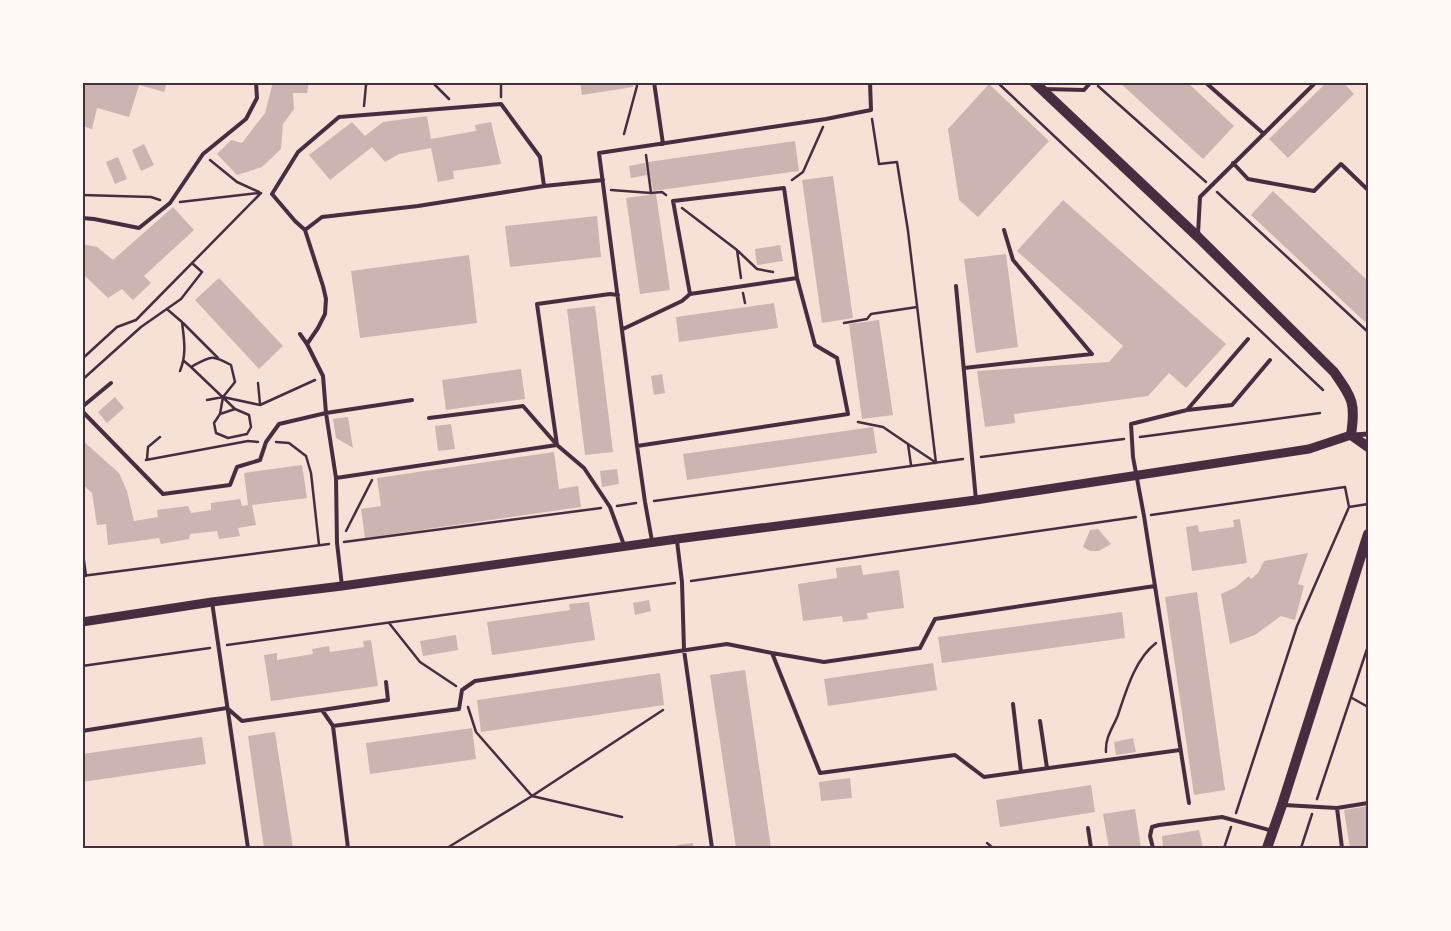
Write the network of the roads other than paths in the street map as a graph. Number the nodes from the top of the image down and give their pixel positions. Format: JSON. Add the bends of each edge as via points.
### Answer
{"nodes":[{"id":1,"x":256,"y":82,"type":"edge"},
{"id":2,"x":654,"y":82,"type":"edge"},
{"id":3,"x":870,"y":82,"type":"edge"},
{"id":4,"x":1093,"y":82,"type":"edge"},
{"id":5,"x":1205,"y":82,"type":"edge"},
{"id":6,"x":1316,"y":82,"type":"edge"},
{"id":7,"x":1038,"y":86,"type":"edge"},
{"id":8,"x":1264,"y":134,"type":"junction"},
{"id":9,"x":662,"y":144,"type":"junction"},
{"id":10,"x":1234,"y":163,"type":"junction"},
{"id":11,"x":602,"y":180,"type":"junction"},
{"id":12,"x":544,"y":186,"type":"junction"},
{"id":13,"x":1368,"y":190,"type":"edge"},
{"id":14,"x":82,"y":218,"type":"edge"},
{"id":15,"x":305,"y":230,"type":"junction"},
{"id":16,"x":1004,"y":230,"type":"dead end"},
{"id":17,"x":1198,"y":237,"type":"junction"},
{"id":18,"x":797,"y":278,"type":"junction"},
{"id":19,"x":956,"y":286,"type":"dead end"},
{"id":20,"x":690,"y":294,"type":"junction"},
{"id":21,"x":618,"y":295,"type":"junction"},
{"id":22,"x":623,"y":329,"type":"junction"},
{"id":23,"x":300,"y":334,"type":"dead end"},
{"id":24,"x":1248,"y":339,"type":"dead end"},
{"id":25,"x":307,"y":344,"type":"junction"},
{"id":26,"x":1270,"y":360,"type":"dead end"},
{"id":27,"x":964,"y":368,"type":"junction"},
{"id":28,"x":111,"y":383,"type":"dead end"},
{"id":29,"x":412,"y":400,"type":"dead end"},
{"id":30,"x":82,"y":409,"type":"edge"},
{"id":31,"x":1187,"y":410,"type":"junction"},
{"id":32,"x":326,"y":413,"type":"junction"},
{"id":33,"x":429,"y":418,"type":"dead end"},
{"id":34,"x":1368,"y":434,"type":"edge"},
{"id":35,"x":1351,"y":435,"type":"junction"},
{"id":36,"x":557,"y":445,"type":"junction"},
{"id":37,"x":637,"y":446,"type":"junction"},
{"id":38,"x":1368,"y":447,"type":"edge"},
{"id":39,"x":1137,"y":476,"type":"junction"},
{"id":40,"x":336,"y":478,"type":"junction"},
{"id":41,"x":976,"y":500,"type":"junction"},
{"id":42,"x":1368,"y":534,"type":"edge"},
{"id":43,"x":677,"y":540,"type":"junction"},
{"id":44,"x":653,"y":543,"type":"junction"},
{"id":45,"x":625,"y":547,"type":"junction"},
{"id":46,"x":342,"y":586,"type":"junction"},
{"id":47,"x":1155,"y":586,"type":"junction"},
{"id":48,"x":212,"y":602,"type":"junction"},
{"id":49,"x":82,"y":622,"type":"edge"},
{"id":50,"x":684,"y":650,"type":"junction"},
{"id":51,"x":772,"y":653,"type":"junction"},
{"id":52,"x":386,"y":682,"type":"dead end"},
{"id":53,"x":1013,"y":704,"type":"dead end"},
{"id":54,"x":227,"y":708,"type":"junction"},
{"id":55,"x":322,"y":710,"type":"junction"},
{"id":56,"x":1040,"y":721,"type":"dead end"},
{"id":57,"x":333,"y":726,"type":"junction"},
{"id":58,"x":82,"y":730,"type":"edge"},
{"id":59,"x":1180,"y":750,"type":"junction"},
{"id":60,"x":1047,"y":768,"type":"junction"},
{"id":61,"x":1021,"y":772,"type":"junction"},
{"id":62,"x":1189,"y":803,"type":"dead end"},
{"id":63,"x":1368,"y":803,"type":"edge"},
{"id":64,"x":1282,"y":805,"type":"junction"},
{"id":65,"x":1337,"y":808,"type":"junction"},
{"id":66,"x":1088,"y":828,"type":"dead end"},
{"id":67,"x":1273,"y":831,"type":"junction"},
{"id":68,"x":248,"y":848,"type":"edge"},
{"id":69,"x":348,"y":848,"type":"edge"},
{"id":70,"x":712,"y":848,"type":"edge"},
{"id":71,"x":1091,"y":848,"type":"edge"},
{"id":72,"x":1153,"y":848,"type":"edge"},
{"id":73,"x":1267,"y":848,"type":"edge"},
{"id":74,"x":1342,"y":848,"type":"edge"}],
"edges":[{"from":1,"to":14,"type":"lane","via":[[257,98],[246,119],[203,154],[170,203],[139,228]]},
{"from":2,"to":9,"type":"lane"},
{"from":3,"to":9,"type":"lane","via":[[871,110]]},
{"from":4,"to":7,"type":"lane","via":[[1084,90]]},
{"from":5,"to":8,"type":"lane"},
{"from":6,"to":8,"type":"lane"},
{"from":7,"to":17,"type":"main road"},
{"from":8,"to":10,"type":"lane"},
{"from":9,"to":11,"type":"lane","via":[[599,153]]},
{"from":10,"to":13,"type":"lane","via":[[1248,179],[1314,191],[1341,164]]},
{"from":10,"to":17,"type":"lane","via":[[1200,197]]},
{"from":11,"to":12,"type":"lane"},
{"from":11,"to":21,"type":"lane"},
{"from":12,"to":15,"type":"lane","via":[[322,217]]},
{"from":12,"to":15,"type":"lane","via":[[540,157],[501,104],[339,117],[298,152],[272,194]]},
{"from":15,"to":25,"type":"lane","via":[[326,299],[325,314]]},
{"from":16,"to":27,"type":"lane","via":[[1013,260],[1092,354]]},
{"from":17,"to":35,"type":"main road","via":[[1334,372],[1351,397],[1354,413]]},
{"from":18,"to":20,"type":"lane"},
{"from":18,"to":20,"type":"lane","via":[[784,188],[673,200]]},
{"from":18,"to":37,"type":"lane","via":[[815,345],[837,358],[848,414]]},
{"from":19,"to":27,"type":"lane"},
{"from":20,"to":22,"type":"lane","via":[[682,301]]},
{"from":21,"to":22,"type":"lane"},
{"from":21,"to":36,"type":"lane","via":[[536,304]]},
{"from":22,"to":37,"type":"lane"},
{"from":23,"to":25,"type":"lane"},
{"from":24,"to":31,"type":"lane"},
{"from":25,"to":32,"type":"lane","via":[[323,376]]},
{"from":26,"to":31,"type":"lane","via":[[1232,405]]},
{"from":27,"to":41,"type":"lane"},
{"from":28,"to":30,"type":"lane"},
{"from":29,"to":32,"type":"lane"},
{"from":30,"to":32,"type":"lane","via":[[164,494],[230,485],[237,467],[260,460],[266,442],[279,424]]},
{"from":31,"to":39,"type":"lane","via":[[1131,424]]},
{"from":32,"to":40,"type":"lane"},
{"from":33,"to":36,"type":"lane","via":[[523,406]]},
{"from":34,"to":35,"type":"street"},
{"from":35,"to":38,"type":"main road"},
{"from":35,"to":39,"type":"street","via":[[1309,449]]},
{"from":36,"to":40,"type":"lane"},
{"from":36,"to":45,"type":"lane","via":[[584,468],[610,506]]},
{"from":37,"to":44,"type":"lane"},
{"from":39,"to":41,"type":"street"},
{"from":39,"to":47,"type":"lane"},
{"from":40,"to":46,"type":"lane"},
{"from":41,"to":43,"type":"street"},
{"from":42,"to":64,"type":"main road"},
{"from":43,"to":44,"type":"street"},
{"from":43,"to":50,"type":"lane"},
{"from":44,"to":45,"type":"street"},
{"from":45,"to":46,"type":"street"},
{"from":46,"to":48,"type":"street"},
{"from":47,"to":51,"type":"lane","via":[[935,618],[920,648],[824,662]]},
{"from":47,"to":59,"type":"lane"},
{"from":48,"to":49,"type":"street"},
{"from":48,"to":54,"type":"lane"},
{"from":50,"to":51,"type":"lane","via":[[727,644]]},
{"from":50,"to":57,"type":"lane","via":[[475,680],[462,690],[459,709]]},
{"from":50,"to":70,"type":"lane"},
{"from":51,"to":61,"type":"lane","via":[[820,773],[955,755],[984,777]]},
{"from":52,"to":55,"type":"lane","via":[[388,700]]},
{"from":53,"to":61,"type":"lane"},
{"from":54,"to":55,"type":"lane","via":[[242,721]]},
{"from":54,"to":58,"type":"lane"},
{"from":54,"to":68,"type":"lane"},
{"from":55,"to":57,"type":"lane"},
{"from":56,"to":60,"type":"lane"},
{"from":57,"to":69,"type":"lane"},
{"from":59,"to":60,"type":"lane"},
{"from":59,"to":62,"type":"lane"},
{"from":60,"to":61,"type":"lane"},
{"from":63,"to":65,"type":"lane"},
{"from":64,"to":65,"type":"lane"},
{"from":64,"to":67,"type":"main road"},
{"from":65,"to":74,"type":"lane"},
{"from":66,"to":71,"type":"lane"},
{"from":67,"to":72,"type":"lane","via":[[1222,817],[1152,827]]},
{"from":67,"to":73,"type":"main road"}]}
